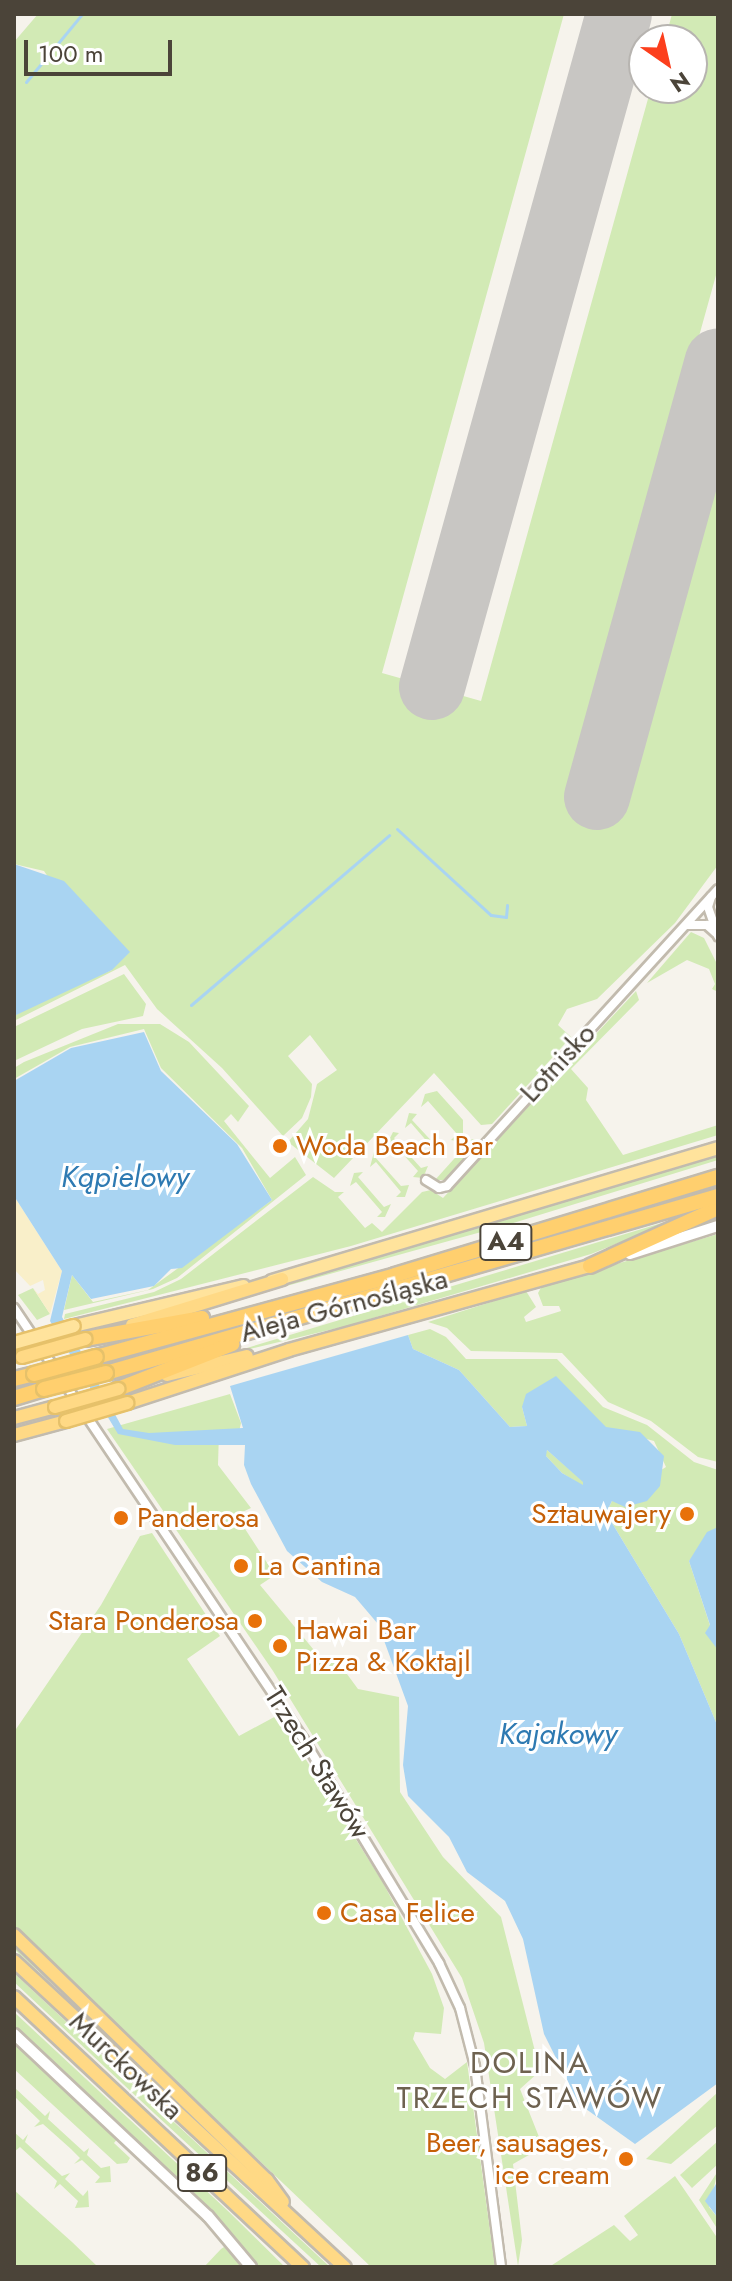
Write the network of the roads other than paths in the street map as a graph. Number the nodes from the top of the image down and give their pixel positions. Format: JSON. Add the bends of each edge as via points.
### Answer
{"nodes":[{"id":1,"x":715,"y":893,"type":"edge"},
{"id":2,"x":718,"y":909,"type":"edge"},
{"id":3,"x":687,"y":925,"type":"junction"},
{"id":4,"x":717,"y":935,"type":"edge"},
{"id":5,"x":718,"y":1148,"type":"edge"},
{"id":6,"x":718,"y":1177,"type":"edge"},
{"id":7,"x":426,"y":1180,"type":"dead end"},
{"id":8,"x":718,"y":1196,"type":"edge"},
{"id":9,"x":718,"y":1208,"type":"edge"},
{"id":10,"x":718,"y":1226,"type":"edge"},
{"id":11,"x":590,"y":1266,"type":"junction"},
{"id":12,"x":282,"y":1279,"type":"junction"},
{"id":13,"x":292,"y":1302,"type":"junction"},
{"id":14,"x":14,"y":1308,"type":"edge"},
{"id":15,"x":284,"y":1322,"type":"junction"},
{"id":16,"x":85,"y":1339,"type":"junction"},
{"id":17,"x":14,"y":1343,"type":"edge"},
{"id":18,"x":289,"y":1350,"type":"junction"},
{"id":19,"x":18,"y":1358,"type":"edge"},
{"id":20,"x":14,"y":1379,"type":"edge"},
{"id":21,"x":118,"y":1389,"type":"junction"},
{"id":22,"x":14,"y":1398,"type":"edge"},
{"id":23,"x":14,"y":1418,"type":"edge"},
{"id":24,"x":14,"y":1435,"type":"edge"},
{"id":25,"x":14,"y":1935,"type":"edge"},
{"id":26,"x":14,"y":1961,"type":"edge"},
{"id":27,"x":14,"y":1997,"type":"edge"},
{"id":28,"x":14,"y":2034,"type":"edge"},
{"id":29,"x":297,"y":2221,"type":"junction"},
{"id":30,"x":251,"y":2267,"type":"edge"},
{"id":31,"x":303,"y":2267,"type":"edge"},
{"id":32,"x":345,"y":2267,"type":"edge"},
{"id":33,"x":501,"y":2267,"type":"edge"}],
"edges":[{"from":1,"to":2,"type":"street"},
{"from":1,"to":3,"type":"street","name":"Lotnisko"},
{"from":1,"to":4,"type":"street","via":[[708,907]]},
{"from":3,"to":4,"type":"street","via":[[707,925]]},
{"from":3,"to":7,"type":"street","name":"Lotnisko","via":[[447,1186],[439,1188]]},
{"from":5,"to":12,"type":"main road"},
{"from":6,"to":13,"type":"highway","number":"A4"},
{"from":8,"to":15,"type":"highway","name":"Aleja Górnośląska","number":"A4"},
{"from":9,"to":11,"type":"highway"},
{"from":10,"to":11,"type":"street"},
{"from":11,"to":18,"type":"highway"},
{"from":12,"to":16,"type":"highway"},
{"from":12,"to":17,"type":"main road","bridge":true},
{"from":13,"to":16,"type":"highway"},
{"from":13,"to":20,"type":"highway","number":"A4","bridge":true},
{"from":14,"to":33,"type":"street","name":"Trzech Stawów","via":[[304,1740],[439,1963],[460,2008],[475,2066]]},
{"from":15,"to":21,"type":"highway"},
{"from":15,"to":22,"type":"highway","name":"Aleja Górnośląska","number":"A4","bridge":true},
{"from":16,"to":19,"type":"highway","bridge":true},
{"from":18,"to":21,"type":"highway"},
{"from":18,"to":24,"type":"highway","bridge":true},
{"from":21,"to":23,"type":"highway","bridge":true},
{"from":25,"to":29,"type":"highway","via":[[267,2180]]},
{"from":26,"to":29,"type":"highway","name":"Murckowska","number":"86"},
{"from":27,"to":31,"type":"highway","name":"Murckowska","number":"86"},
{"from":28,"to":30,"type":"street","via":[[208,2216]]},
{"from":29,"to":32,"type":"highway","name":"Murckowska","number":"86"}]}
